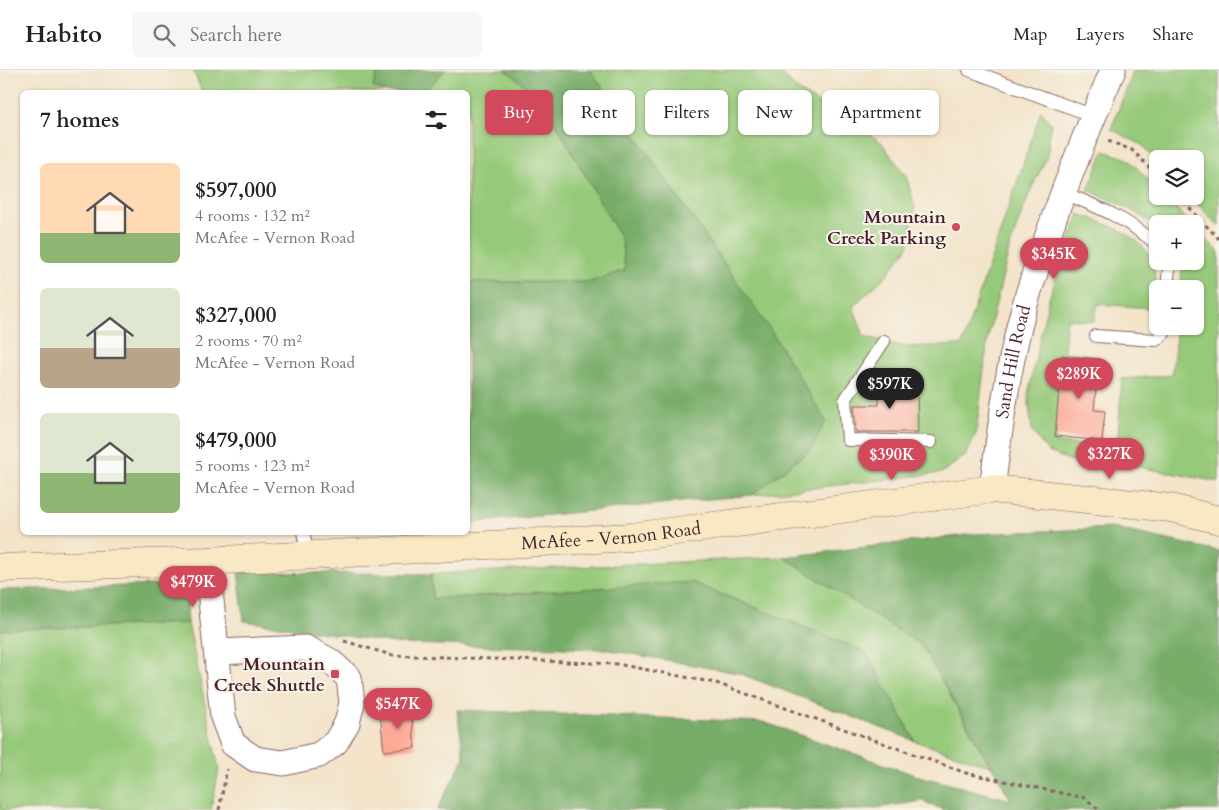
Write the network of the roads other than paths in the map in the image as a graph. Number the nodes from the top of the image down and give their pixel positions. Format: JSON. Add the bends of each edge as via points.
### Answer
{"nodes":[{"id":1,"x":969,"y":70,"type":"edge"},
{"id":2,"x":1113,"y":70,"type":"edge"},
{"id":3,"x":1090,"y":124,"type":"junction"},
{"id":4,"x":1064,"y":194,"type":"junction"},
{"id":5,"x":1149,"y":238,"type":"edge"},
{"id":6,"x":1162,"y":335,"type":"edge"},
{"id":7,"x":1096,"y":336,"type":"dead end"},
{"id":8,"x":884,"y":340,"type":"dead end"},
{"id":9,"x":931,"y":442,"type":"dead end"},
{"id":10,"x":992,"y":488,"type":"junction"},
{"id":11,"x":1219,"y":520,"type":"edge"},
{"id":12,"x":306,"y":544,"type":"edge"},
{"id":13,"x":207,"y":561,"type":"junction"},
{"id":14,"x":0,"y":568,"type":"edge"},
{"id":15,"x":218,"y":652,"type":"junction"}],
"edges":[{"from":1,"to":3,"type":"lane"},
{"from":2,"to":3,"type":"street","name":"Sand Hill Road"},
{"from":3,"to":4,"type":"street","name":"Sand Hill Road"},
{"from":4,"to":5,"type":"lane","via":[[1103,209],[1134,225]]},
{"from":4,"to":10,"type":"street","name":"Sand Hill Road","via":[[1029,292],[1005,391]]},
{"from":6,"to":7,"type":"lane","via":[[1156,340]]},
{"from":8,"to":9,"type":"lane","via":[[845,400],[848,440]]},
{"from":10,"to":11,"type":"main road","name":"McAfee - Vernon Road","via":[[1171,508]]},
{"from":10,"to":12,"type":"main road","name":"McAfee - Vernon Road","via":[[631,537]]},
{"from":12,"to":13,"type":"main road","name":"McAfee - Vernon Road"},
{"from":13,"to":14,"type":"main road","name":"McAfee - Vernon Road"},
{"from":13,"to":15,"type":"street"},
{"from":15,"to":15,"type":"street","via":[[223,717],[232,744],[255,759],[283,762],[318,755],[336,742],[347,724],[352,703],[349,678],[330,661],[306,648]]}]}
